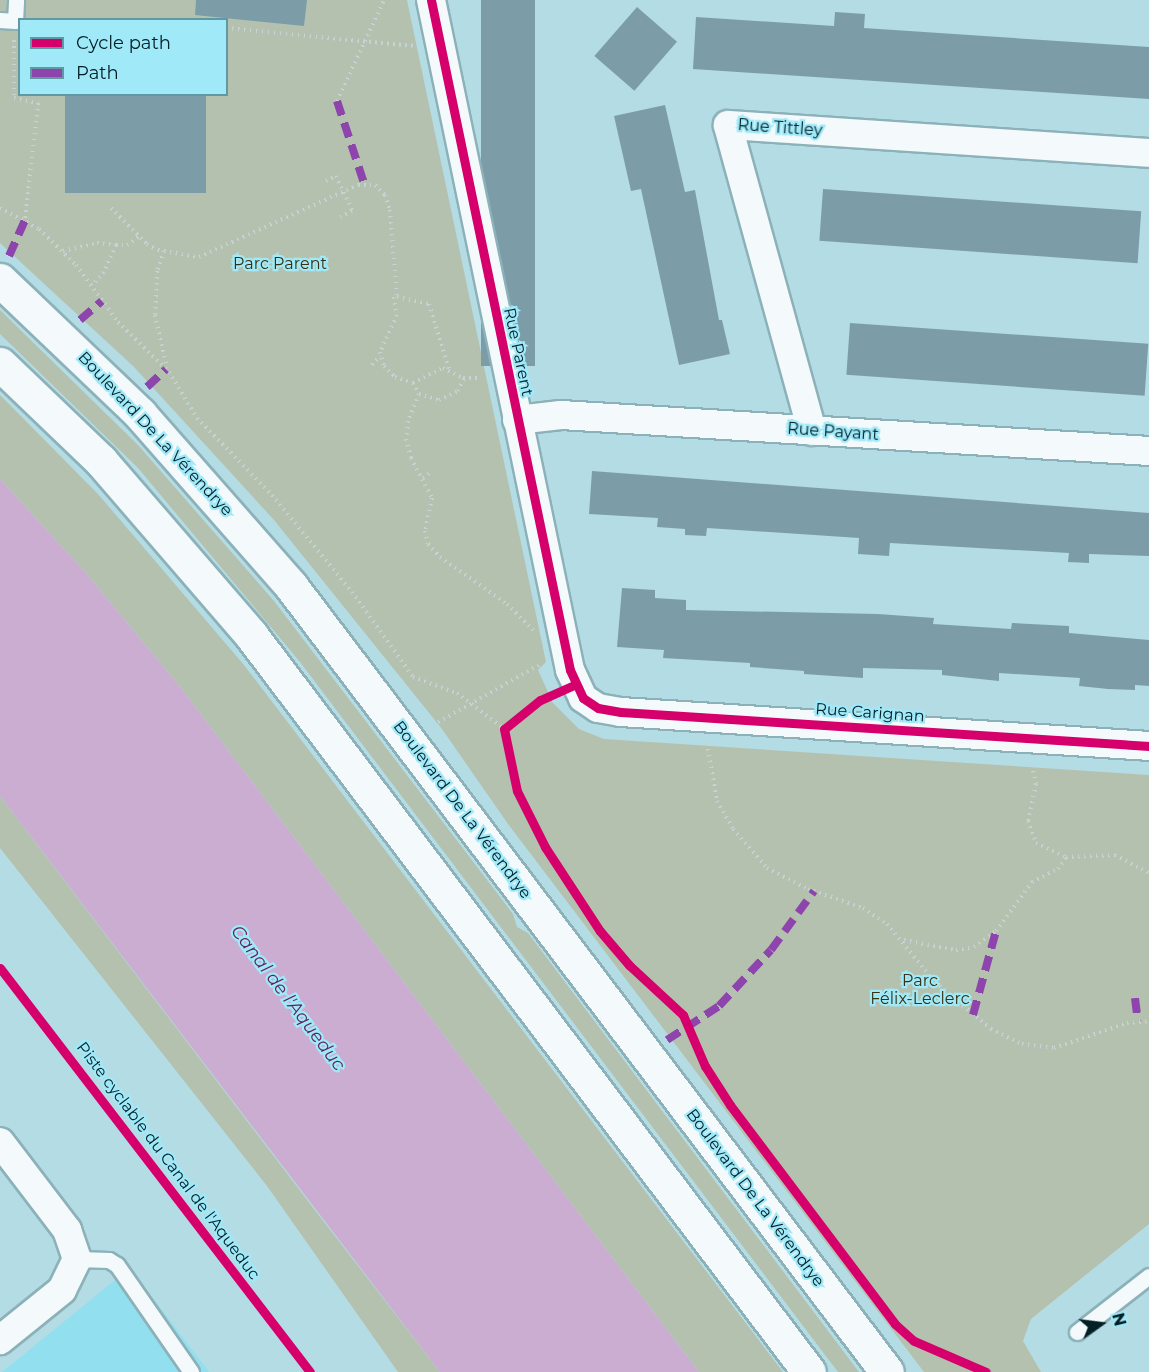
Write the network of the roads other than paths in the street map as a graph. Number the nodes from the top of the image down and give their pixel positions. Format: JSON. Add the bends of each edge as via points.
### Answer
{"nodes":[{"id":1,"x":16,"y":0,"type":"edge"},
{"id":2,"x":431,"y":0,"type":"edge"},
{"id":3,"x":7,"y":20,"type":"edge"},
{"id":4,"x":1149,"y":153,"type":"edge"},
{"id":5,"x":0,"y":280,"type":"edge"},
{"id":6,"x":0,"y":364,"type":"edge"},
{"id":7,"x":517,"y":420,"type":"junction"},
{"id":8,"x":812,"y":431,"type":"junction"},
{"id":9,"x":1149,"y":451,"type":"edge"},
{"id":10,"x":590,"y":704,"type":"joint"},
{"id":11,"x":1149,"y":746,"type":"edge"},
{"id":12,"x":0,"y":1142,"type":"edge"},
{"id":13,"x":77,"y":1259,"type":"junction"},
{"id":14,"x":1149,"y":1276,"type":"edge"},
{"id":15,"x":1077,"y":1332,"type":"dead end"},
{"id":16,"x":0,"y":1340,"type":"edge"},
{"id":17,"x":191,"y":1372,"type":"edge"},
{"id":18,"x":809,"y":1372,"type":"edge"},
{"id":19,"x":887,"y":1372,"type":"edge"}],
"edges":[{"from":1,"to":3,"type":"lane"},
{"from":2,"to":7,"type":"street","name":"Rue Parent"},
{"from":4,"to":8,"type":"street","name":"Rue Tittley","via":[[728,125]]},
{"from":5,"to":19,"type":"main road","name":"Boulevard De La Vérendrye","via":[[140,414],[291,586]]},
{"from":6,"to":18,"type":"main road","via":[[101,461],[251,635]]},
{"from":7,"to":8,"type":"street","name":"Rue Payant","via":[[561,414]]},
{"from":7,"to":10,"type":"street","name":"Rue Parent","via":[[572,679]]},
{"from":8,"to":9,"type":"street","name":"Rue Payant"},
{"from":10,"to":11,"type":"street","name":"Rue Carignan","via":[[708,730],[1032,752]]},
{"from":12,"to":13,"type":"street","via":[[67,1230]]},
{"from":13,"to":16,"type":"street","via":[[62,1290]]},
{"from":13,"to":17,"type":"lane","via":[[109,1260],[117,1265]]},
{"from":14,"to":15,"type":"lane"}]}
